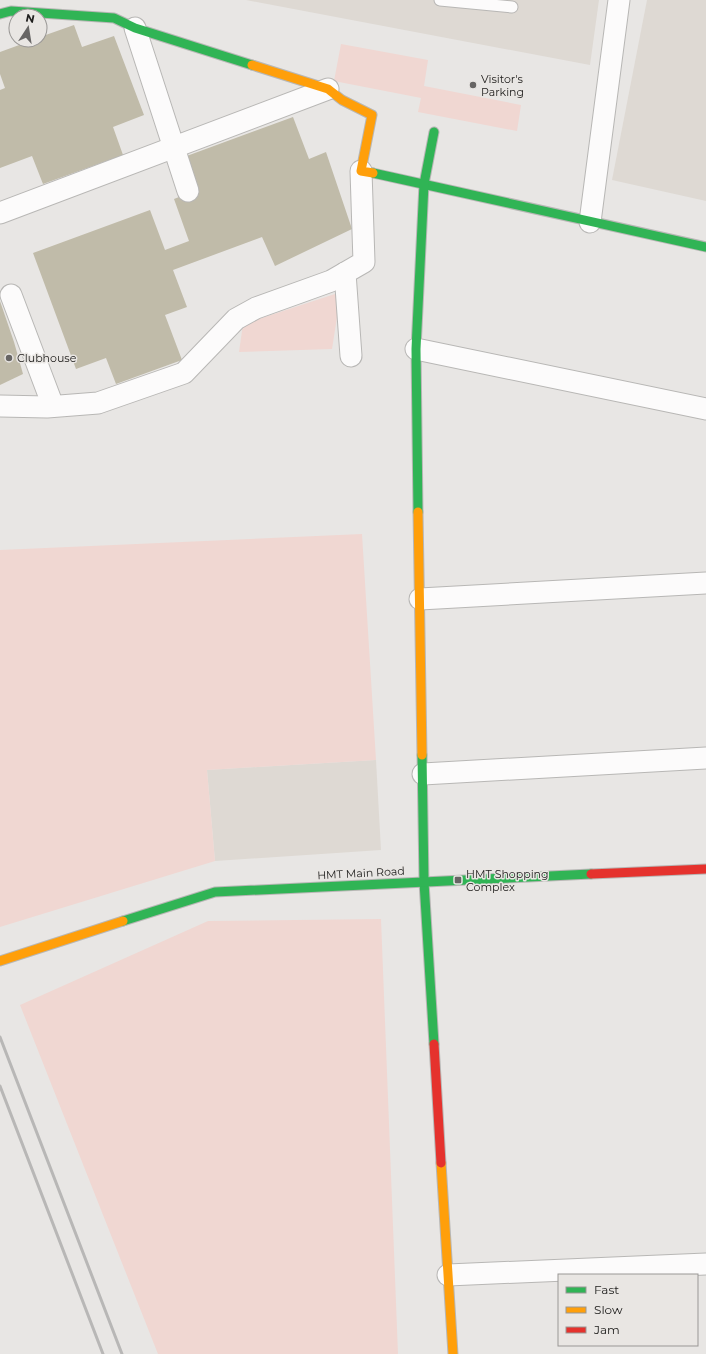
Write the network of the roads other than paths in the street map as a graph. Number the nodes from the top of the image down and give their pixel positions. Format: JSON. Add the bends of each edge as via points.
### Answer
{"nodes":[{"id":1,"x":440,"y":0,"type":"edge"},
{"id":2,"x":619,"y":0,"type":"edge"},
{"id":3,"x":512,"y":7,"type":"dead end"},
{"id":4,"x":0,"y":14,"type":"edge"},
{"id":5,"x":135,"y":28,"type":"junction"},
{"id":6,"x":328,"y":89,"type":"junction"},
{"id":7,"x":434,"y":132,"type":"dead end"},
{"id":8,"x":174,"y":147,"type":"junction"},
{"id":9,"x":361,"y":171,"type":"junction"},
{"id":10,"x":424,"y":184,"type":"junction"},
{"id":11,"x":188,"y":191,"type":"dead end"},
{"id":12,"x":0,"y":213,"type":"edge"},
{"id":13,"x":590,"y":222,"type":"junction"},
{"id":14,"x":706,"y":247,"type":"edge"},
{"id":15,"x":345,"y":273,"type":"junction"},
{"id":16,"x":11,"y":295,"type":"dead end"},
{"id":17,"x":416,"y":349,"type":"junction"},
{"id":18,"x":351,"y":356,"type":"dead end"},
{"id":19,"x":0,"y":406,"type":"edge"},
{"id":20,"x":53,"y":406,"type":"junction"},
{"id":21,"x":706,"y":409,"type":"edge"},
{"id":22,"x":706,"y":583,"type":"edge"},
{"id":23,"x":420,"y":599,"type":"junction"},
{"id":24,"x":706,"y":758,"type":"edge"},
{"id":25,"x":423,"y":774,"type":"junction"},
{"id":26,"x":706,"y":869,"type":"edge"},
{"id":27,"x":424,"y":882,"type":"junction"},
{"id":28,"x":0,"y":961,"type":"edge"},
{"id":29,"x":706,"y":1264,"type":"edge"},
{"id":30,"x":448,"y":1275,"type":"junction"},
{"id":31,"x":453,"y":1354,"type":"edge"}],
"edges":[{"from":1,"to":3,"type":"lane"},
{"from":2,"to":13,"type":"street"},
{"from":4,"to":5,"type":"street","via":[[11,11],[114,18]]},
{"from":5,"to":6,"type":"street"},
{"from":5,"to":8,"type":"street"},
{"from":6,"to":8,"type":"street"},
{"from":6,"to":9,"type":"street","via":[[342,100],[372,115]]},
{"from":7,"to":10,"type":"street"},
{"from":8,"to":11,"type":"street"},
{"from":8,"to":12,"type":"street"},
{"from":9,"to":10,"type":"street"},
{"from":9,"to":15,"type":"street","via":[[364,262]]},
{"from":10,"to":13,"type":"street"},
{"from":10,"to":17,"type":"street"},
{"from":13,"to":14,"type":"street"},
{"from":15,"to":18,"type":"street"},
{"from":15,"to":20,"type":"street","via":[[332,281],[256,308],[236,319],[184,372],[98,403]]},
{"from":16,"to":20,"type":"street"},
{"from":17,"to":21,"type":"street"},
{"from":17,"to":23,"type":"street"},
{"from":19,"to":20,"type":"street"},
{"from":22,"to":23,"type":"street"},
{"from":23,"to":25,"type":"street"},
{"from":24,"to":25,"type":"street"},
{"from":25,"to":27,"type":"street"},
{"from":26,"to":27,"type":"street","name":"HMT Main Road"},
{"from":27,"to":28,"type":"street","name":"HMT Main Road","via":[[215,892]]},
{"from":27,"to":30,"type":"street"},
{"from":29,"to":30,"type":"street"},
{"from":30,"to":31,"type":"street"}]}
